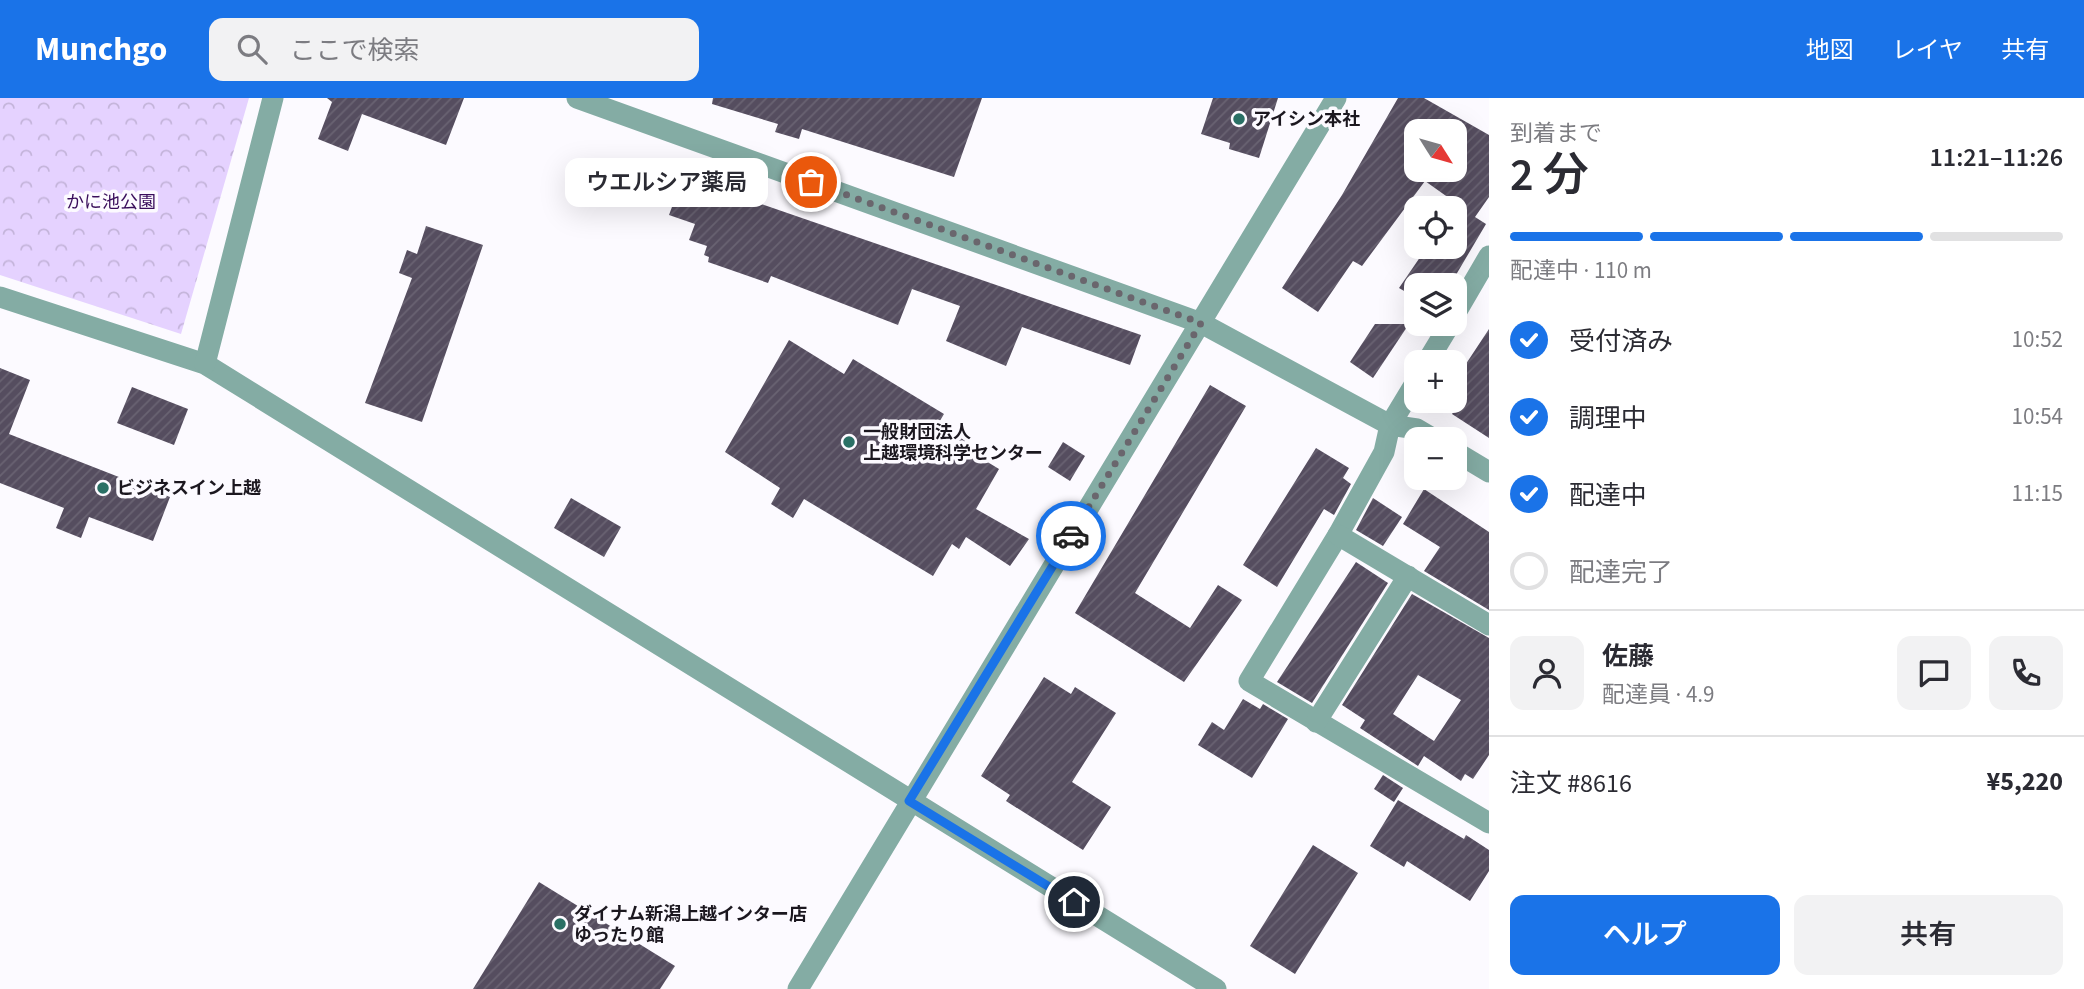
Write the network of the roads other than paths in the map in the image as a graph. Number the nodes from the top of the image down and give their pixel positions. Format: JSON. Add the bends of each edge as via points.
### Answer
{"nodes":[{"id":1,"x":274,"y":98,"type":"edge"},
{"id":2,"x":577,"y":98,"type":"edge"},
{"id":3,"x":1336,"y":98,"type":"edge"},
{"id":4,"x":1489,"y":256,"type":"edge"},
{"id":5,"x":1467,"y":294,"type":"edge"},
{"id":6,"x":0,"y":297,"type":"edge"},
{"id":7,"x":1201,"y":323,"type":"junction"},
{"id":8,"x":205,"y":364,"type":"junction"},
{"id":9,"x":1404,"y":402,"type":"edge"},
{"id":10,"x":1390,"y":425,"type":"junction"},
{"id":11,"x":1404,"y":427,"type":"edge"},
{"id":12,"x":1467,"y":459,"type":"edge"},
{"id":13,"x":1489,"y":472,"type":"edge"},
{"id":14,"x":1338,"y":535,"type":"junction"},
{"id":15,"x":1408,"y":576,"type":"junction"},
{"id":16,"x":1489,"y":625,"type":"edge"},
{"id":17,"x":1317,"y":722,"type":"junction"},
{"id":18,"x":909,"y":801,"type":"junction"},
{"id":19,"x":1489,"y":823,"type":"edge"},
{"id":20,"x":798,"y":989,"type":"edge"},
{"id":21,"x":1216,"y":989,"type":"edge"}],
"edges":[{"from":1,"to":8,"type":"street"},
{"from":2,"to":7,"type":"street"},
{"from":3,"to":7,"type":"street"},
{"from":4,"to":5,"type":"street"},
{"from":6,"to":8,"type":"street"},
{"from":7,"to":10,"type":"street"},
{"from":7,"to":18,"type":"street"},
{"from":8,"to":18,"type":"street"},
{"from":9,"to":10,"type":"street"},
{"from":10,"to":11,"type":"street"},
{"from":10,"to":14,"type":"street","via":[[1384,452]]},
{"from":12,"to":13,"type":"street"},
{"from":14,"to":15,"type":"street"},
{"from":14,"to":17,"type":"street","via":[[1249,681]]},
{"from":15,"to":16,"type":"street"},
{"from":15,"to":17,"type":"street"},
{"from":17,"to":19,"type":"street"},
{"from":18,"to":20,"type":"street"},
{"from":18,"to":21,"type":"street"}]}
